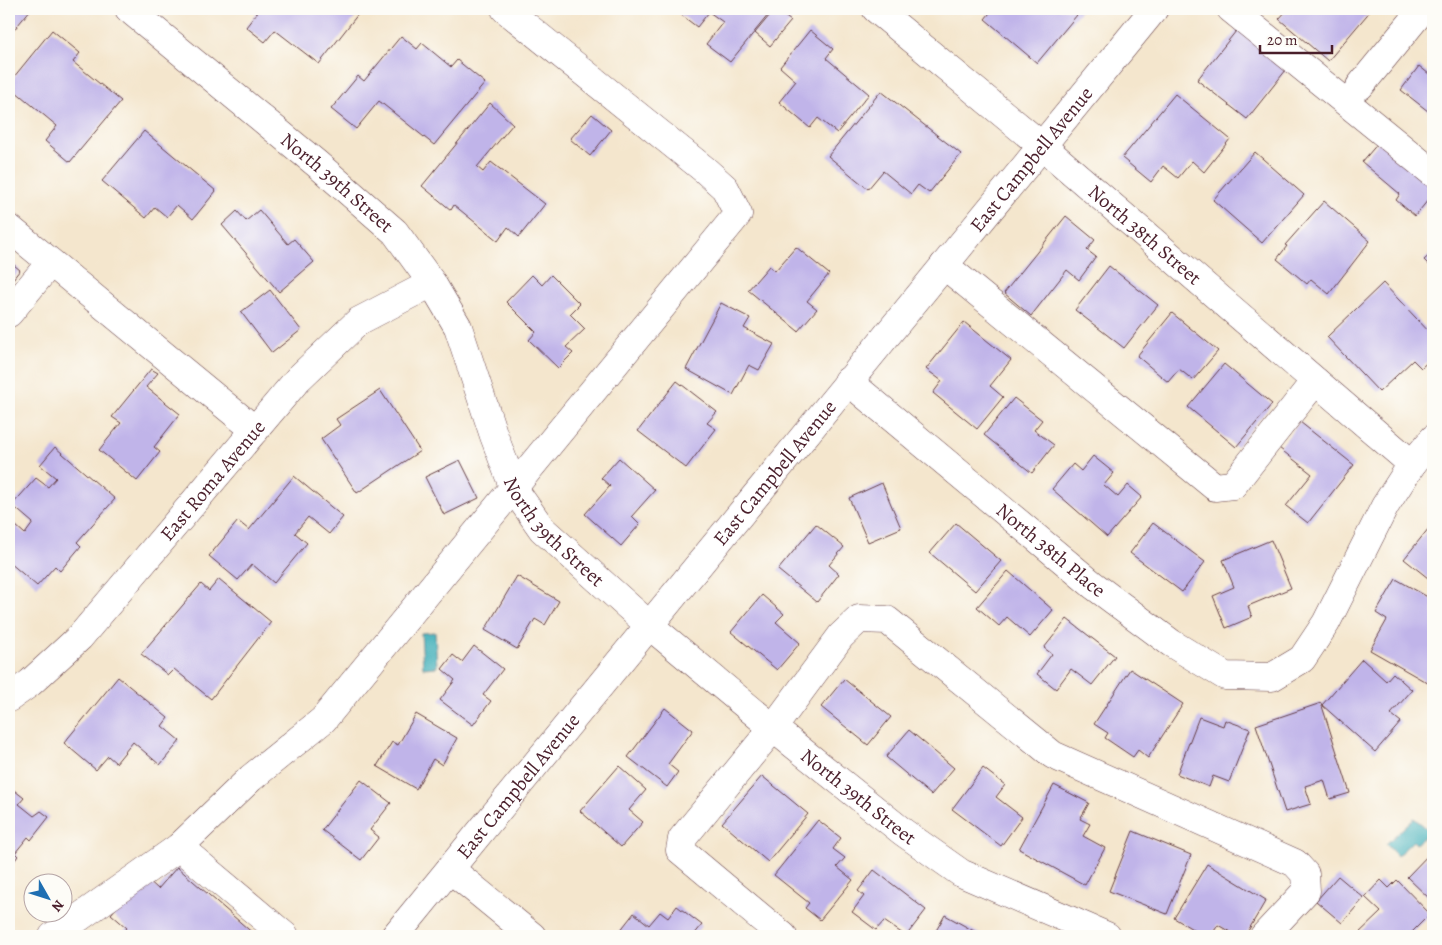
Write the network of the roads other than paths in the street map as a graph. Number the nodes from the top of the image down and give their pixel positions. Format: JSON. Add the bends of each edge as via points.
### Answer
{"nodes":[{"id":1,"x":129,"y":9,"type":"edge"},
{"id":2,"x":505,"y":9,"type":"edge"},
{"id":3,"x":876,"y":9,"type":"edge"},
{"id":4,"x":1154,"y":9,"type":"edge"},
{"id":5,"x":1231,"y":9,"type":"edge"},
{"id":6,"x":1423,"y":9,"type":"edge"},
{"id":7,"x":1360,"y":86,"type":"dead end"},
{"id":8,"x":1041,"y":145,"type":"junction"},
{"id":9,"x":1433,"y":174,"type":"edge"},
{"id":10,"x":9,"y":228,"type":"edge"},
{"id":11,"x":50,"y":262,"type":"junction"},
{"id":12,"x":944,"y":264,"type":"junction"},
{"id":13,"x":432,"y":283,"type":"junction"},
{"id":14,"x":9,"y":313,"type":"edge"},
{"id":15,"x":848,"y":381,"type":"junction"},
{"id":16,"x":1315,"y":381,"type":"junction"},
{"id":17,"x":255,"y":430,"type":"junction"},
{"id":18,"x":1433,"y":439,"type":"edge"},
{"id":19,"x":1412,"y":464,"type":"junction"},
{"id":20,"x":514,"y":489,"type":"junction"},
{"id":21,"x":650,"y":625,"type":"junction"},
{"id":22,"x":9,"y":698,"type":"edge"},
{"id":23,"x":773,"y":728,"type":"junction"},
{"id":24,"x":179,"y":847,"type":"junction"},
{"id":25,"x":450,"y":869,"type":"junction"},
{"id":26,"x":53,"y":936,"type":"edge"},
{"id":27,"x":285,"y":936,"type":"edge"},
{"id":28,"x":395,"y":936,"type":"edge"},
{"id":29,"x":532,"y":936,"type":"edge"},
{"id":30,"x":783,"y":936,"type":"edge"},
{"id":31,"x":1107,"y":936,"type":"edge"},
{"id":32,"x":1264,"y":936,"type":"edge"}],
"edges":[{"from":1,"to":13,"type":"street","name":"North 39th Street","via":[[395,232]]},
{"from":2,"to":20,"type":"street","via":[[705,170],[725,188],[738,214]]},
{"from":3,"to":8,"type":"street","name":"North 38th Street"},
{"from":4,"to":8,"type":"street","name":"East Campbell Avenue"},
{"from":5,"to":9,"type":"street"},
{"from":6,"to":7,"type":"street"},
{"from":8,"to":12,"type":"street","name":"East Campbell Avenue"},
{"from":8,"to":16,"type":"street","name":"North 38th Street"},
{"from":10,"to":11,"type":"street"},
{"from":11,"to":14,"type":"street"},
{"from":11,"to":17,"type":"street"},
{"from":12,"to":15,"type":"street","name":"East Campbell Avenue"},
{"from":12,"to":16,"type":"street","via":[[1215,487],[1233,485]]},
{"from":13,"to":17,"type":"street","name":"East Roma Avenue","via":[[358,321],[298,380]]},
{"from":13,"to":20,"type":"street","name":"North 39th Street","via":[[458,327]]},
{"from":15,"to":19,"type":"street","name":"North 38th Place","via":[[1093,585],[1171,642],[1225,676],[1272,677],[1302,659],[1326,623],[1385,506]]},
{"from":15,"to":21,"type":"street","name":"East Campbell Avenue"},
{"from":16,"to":19,"type":"street","name":"North 38th Street"},
{"from":17,"to":22,"type":"street","name":"East Roma Avenue","via":[[80,637]]},
{"from":18,"to":19,"type":"street"},
{"from":20,"to":21,"type":"street","name":"North 39th Street","via":[[542,529]]},
{"from":20,"to":24,"type":"street","via":[[323,720],[251,778]]},
{"from":21,"to":23,"type":"street","name":"North 39th Street"},
{"from":21,"to":25,"type":"street","name":"East Campbell Avenue"},
{"from":23,"to":30,"type":"street","via":[[682,838],[680,850]]},
{"from":23,"to":31,"type":"street","name":"North 39th Street","via":[[903,832],[961,873]]},
{"from":23,"to":32,"type":"street","via":[[858,618],[887,620],[1053,755],[1295,863],[1305,874],[1306,891]]},
{"from":24,"to":26,"type":"street"},
{"from":24,"to":27,"type":"street"},
{"from":25,"to":28,"type":"street","name":"East Campbell Avenue"},
{"from":25,"to":29,"type":"street"}]}
